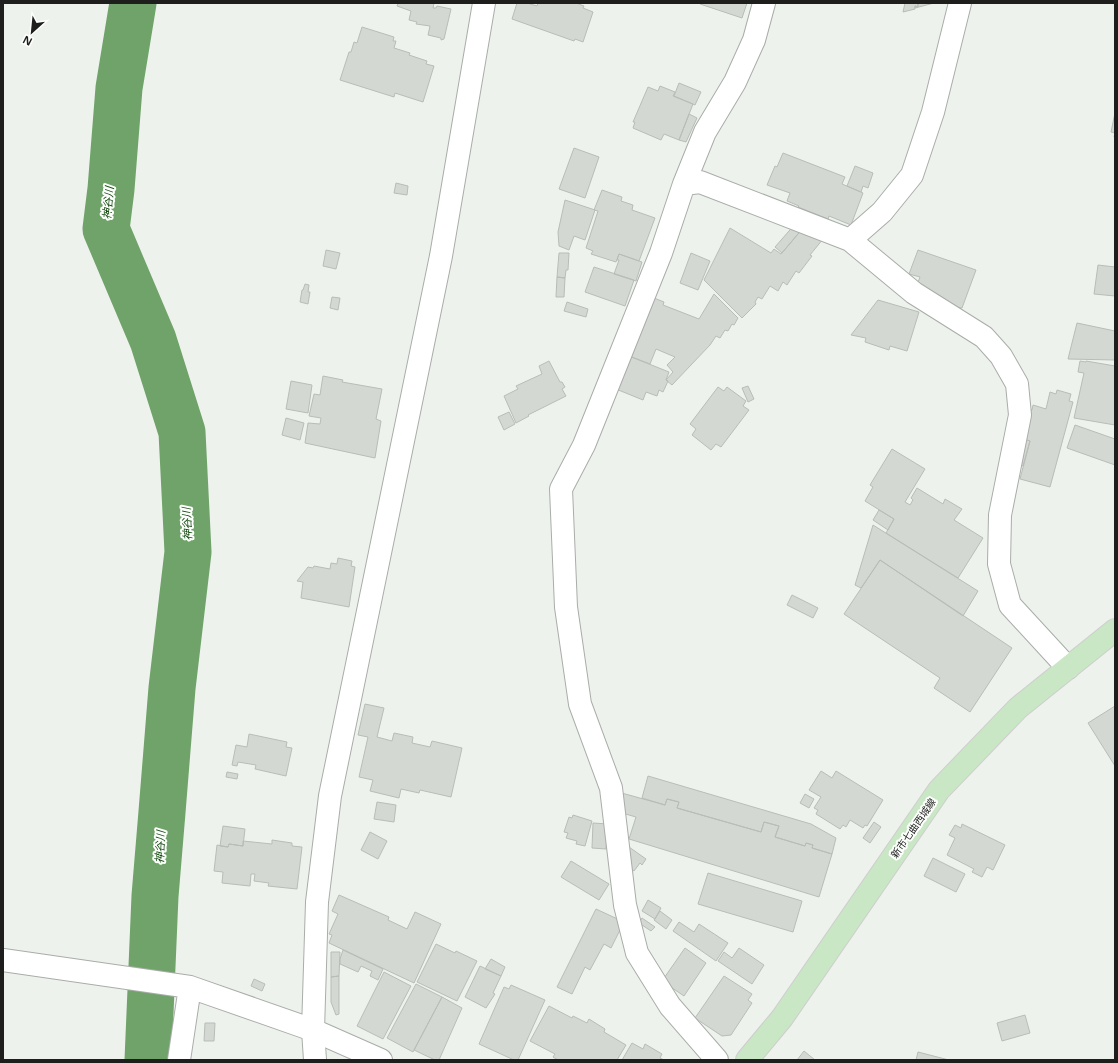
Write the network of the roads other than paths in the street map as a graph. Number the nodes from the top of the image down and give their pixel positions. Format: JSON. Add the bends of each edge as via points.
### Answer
{"nodes":[{"id":1,"x":484,"y":3,"type":"edge"},
{"id":2,"x":764,"y":3,"type":"edge"},
{"id":3,"x":960,"y":3,"type":"edge"},
{"id":4,"x":684,"y":184,"type":"junction"},
{"id":5,"x":850,"y":240,"type":"junction"},
{"id":6,"x":1115,"y":630,"type":"edge"},
{"id":7,"x":1068,"y":668,"type":"junction"},
{"id":8,"x":3,"y":960,"type":"edge"},
{"id":9,"x":185,"y":986,"type":"junction"},
{"id":10,"x":313,"y":1030,"type":"junction"},
{"id":11,"x":179,"y":1060,"type":"edge"},
{"id":12,"x":315,"y":1060,"type":"edge"},
{"id":13,"x":381,"y":1060,"type":"edge"},
{"id":14,"x":717,"y":1060,"type":"edge"},
{"id":15,"x":747,"y":1060,"type":"edge"}],
"edges":[{"from":1,"to":10,"type":"street","via":[[441,256],[330,796],[317,902]]},
{"from":2,"to":4,"type":"street","via":[[754,40],[735,82],[705,132]]},
{"from":3,"to":5,"type":"street","via":[[933,112],[912,175],[882,212]]},
{"from":4,"to":5,"type":"street","via":[[700,182]]},
{"from":4,"to":14,"type":"street","via":[[661,253],[584,445],[560,489],[566,608],[580,704],[611,788],[625,905],[637,953],[670,1006]]},
{"from":5,"to":7,"type":"street","via":[[914,293],[984,338],[1001,356],[1017,384],[1020,415],[1000,515],[999,564],[1010,605]]},
{"from":6,"to":7,"type":"main road","name":"新市七曲西城線"},
{"from":7,"to":15,"type":"main road","name":"新市七曲西城線","via":[[1018,708],[939,790],[782,1018]]},
{"from":8,"to":9,"type":"street"},
{"from":9,"to":10,"type":"street"},
{"from":9,"to":11,"type":"street"},
{"from":10,"to":12,"type":"street"},
{"from":10,"to":13,"type":"street"}]}
